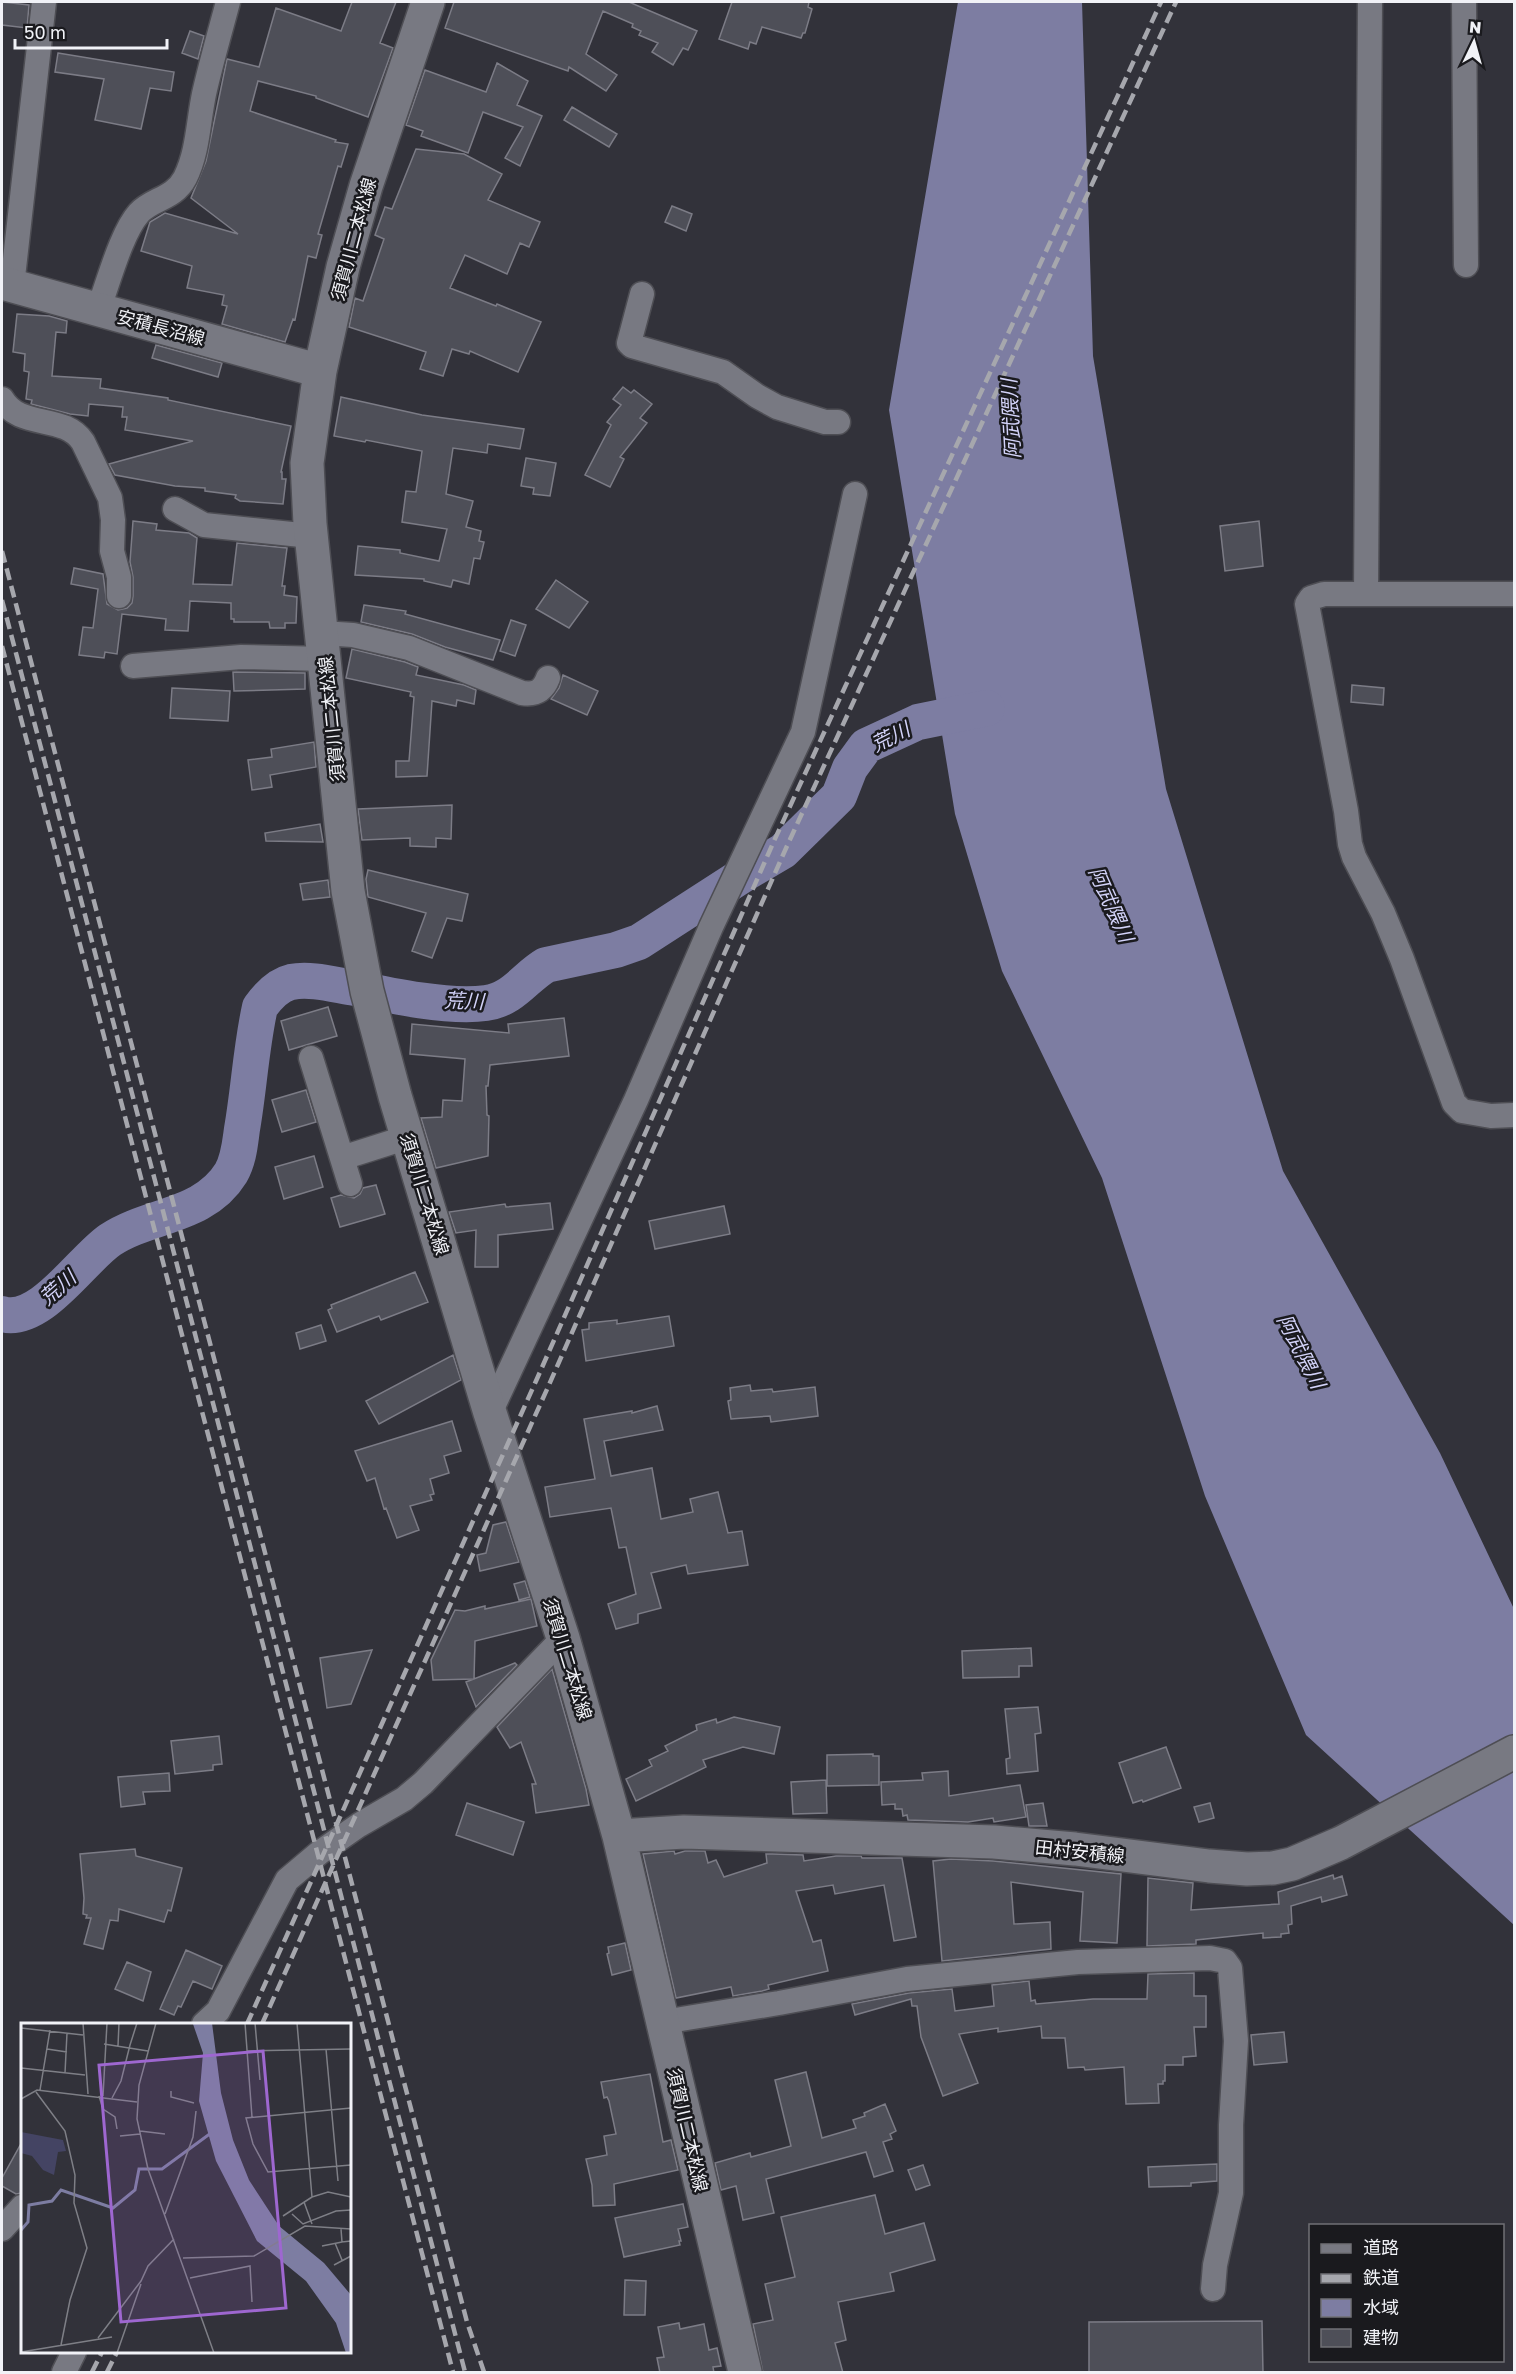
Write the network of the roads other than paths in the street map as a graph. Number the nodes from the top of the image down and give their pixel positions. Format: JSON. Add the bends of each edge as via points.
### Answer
{"nodes":[{"id":1,"x":44,"y":2,"type":"edge"},
{"id":2,"x":228,"y":2,"type":"edge"},
{"id":3,"x":428,"y":2,"type":"edge"},
{"id":4,"x":1370,"y":2,"type":"edge"},
{"id":5,"x":1464,"y":2,"type":"edge"},
{"id":6,"x":1466,"y":265,"type":"dead end"},
{"id":7,"x":7,"y":284,"type":"edge"},
{"id":8,"x":642,"y":294,"type":"dead end"},
{"id":9,"x":99,"y":310,"type":"junction"},
{"id":10,"x":320,"y":371,"type":"junction"},
{"id":11,"x":2,"y":399,"type":"edge"},
{"id":12,"x":838,"y":422,"type":"dead end"},
{"id":13,"x":855,"y":494,"type":"dead end"},
{"id":14,"x":175,"y":509,"type":"dead end"},
{"id":15,"x":311,"y":536,"type":"junction"},
{"id":16,"x":1366,"y":594,"type":"junction"},
{"id":17,"x":1515,"y":594,"type":"edge"},
{"id":18,"x":119,"y":596,"type":"dead end"},
{"id":19,"x":323,"y":646,"type":"junction"},
{"id":20,"x":134,"y":666,"type":"dead end"},
{"id":21,"x":548,"y":678,"type":"dead end"},
{"id":22,"x":311,"y":1058,"type":"dead end"},
{"id":23,"x":1515,"y":1115,"type":"edge"},
{"id":24,"x":408,"y":1137,"type":"junction"},
{"id":25,"x":342,"y":1158,"type":"junction"},
{"id":26,"x":350,"y":1184,"type":"dead end"},
{"id":27,"x":490,"y":1413,"type":"junction"},
{"id":28,"x":563,"y":1638,"type":"junction"},
{"id":29,"x":1515,"y":1752,"type":"edge"},
{"id":30,"x":619,"y":1836,"type":"junction"},
{"id":31,"x":213,"y":2020,"type":"edge"},
{"id":32,"x":663,"y":2022,"type":"junction"},
{"id":33,"x":21,"y":2208,"type":"edge"},
{"id":34,"x":2,"y":2229,"type":"edge"},
{"id":35,"x":1213,"y":2289,"type":"dead end"},
{"id":36,"x":74,"y":2353,"type":"edge"},
{"id":37,"x":64,"y":2373,"type":"edge"},
{"id":38,"x":745,"y":2373,"type":"edge"}],
"edges":[{"from":1,"to":7,"type":"street"},
{"from":2,"to":9,"type":"street","via":[[191,164],[183,182],[146,208],[131,225]]},
{"from":3,"to":10,"type":"main road","name":"須賀川二本松線","via":[[357,216]]},
{"from":4,"to":16,"type":"street"},
{"from":5,"to":6,"type":"street"},
{"from":7,"to":9,"type":"main road","name":"安積長沼線"},
{"from":8,"to":12,"type":"street","via":[[629,343],[632,346],[723,372],[777,407],[825,422]]},
{"from":9,"to":10,"type":"main road","name":"安積長沼線"},
{"from":10,"to":15,"type":"main road","name":"須賀川二本松線","via":[[307,465]]},
{"from":11,"to":18,"type":"street","via":[[15,414],[66,426],[83,442],[110,498]]},
{"from":13,"to":27,"type":"street","via":[[803,732]]},
{"from":14,"to":15,"type":"street","via":[[204,525]]},
{"from":15,"to":19,"type":"main road","name":"須賀川二本松線"},
{"from":16,"to":17,"type":"street"},
{"from":16,"to":23,"type":"street","via":[[1324,594],[1311,598],[1307,604],[1350,844],[1406,970],[1454,1103],[1462,1111]]},
{"from":19,"to":20,"type":"street"},
{"from":19,"to":21,"type":"street","via":[[353,635],[409,648],[529,694],[544,688]]},
{"from":19,"to":24,"type":"main road","name":"須賀川二本松線","via":[[348,891],[367,991]]},
{"from":22,"to":25,"type":"street"},
{"from":24,"to":25,"type":"street"},
{"from":24,"to":27,"type":"main road","name":"須賀川二本松線"},
{"from":25,"to":26,"type":"street"},
{"from":27,"to":28,"type":"main road","name":"須賀川二本松線"},
{"from":28,"to":30,"type":"main road","name":"須賀川二本松線"},
{"from":28,"to":31,"type":"street","via":[[423,1783],[319,1852],[287,1880]]},
{"from":29,"to":30,"type":"main road","name":"田村安積線","via":[[1374,1827],[1292,1864],[1273,1868],[1247,1869],[994,1842],[693,1833]]},
{"from":30,"to":32,"type":"main road","name":"須賀川二本松線"},
{"from":32,"to":35,"type":"street","via":[[907,1979],[1078,1962],[1225,1960],[1230,1968],[1236,2041],[1231,2193]]},
{"from":32,"to":38,"type":"main road","name":"須賀川二本松線"},
{"from":33,"to":34,"type":"street"},
{"from":36,"to":37,"type":"street"}]}
